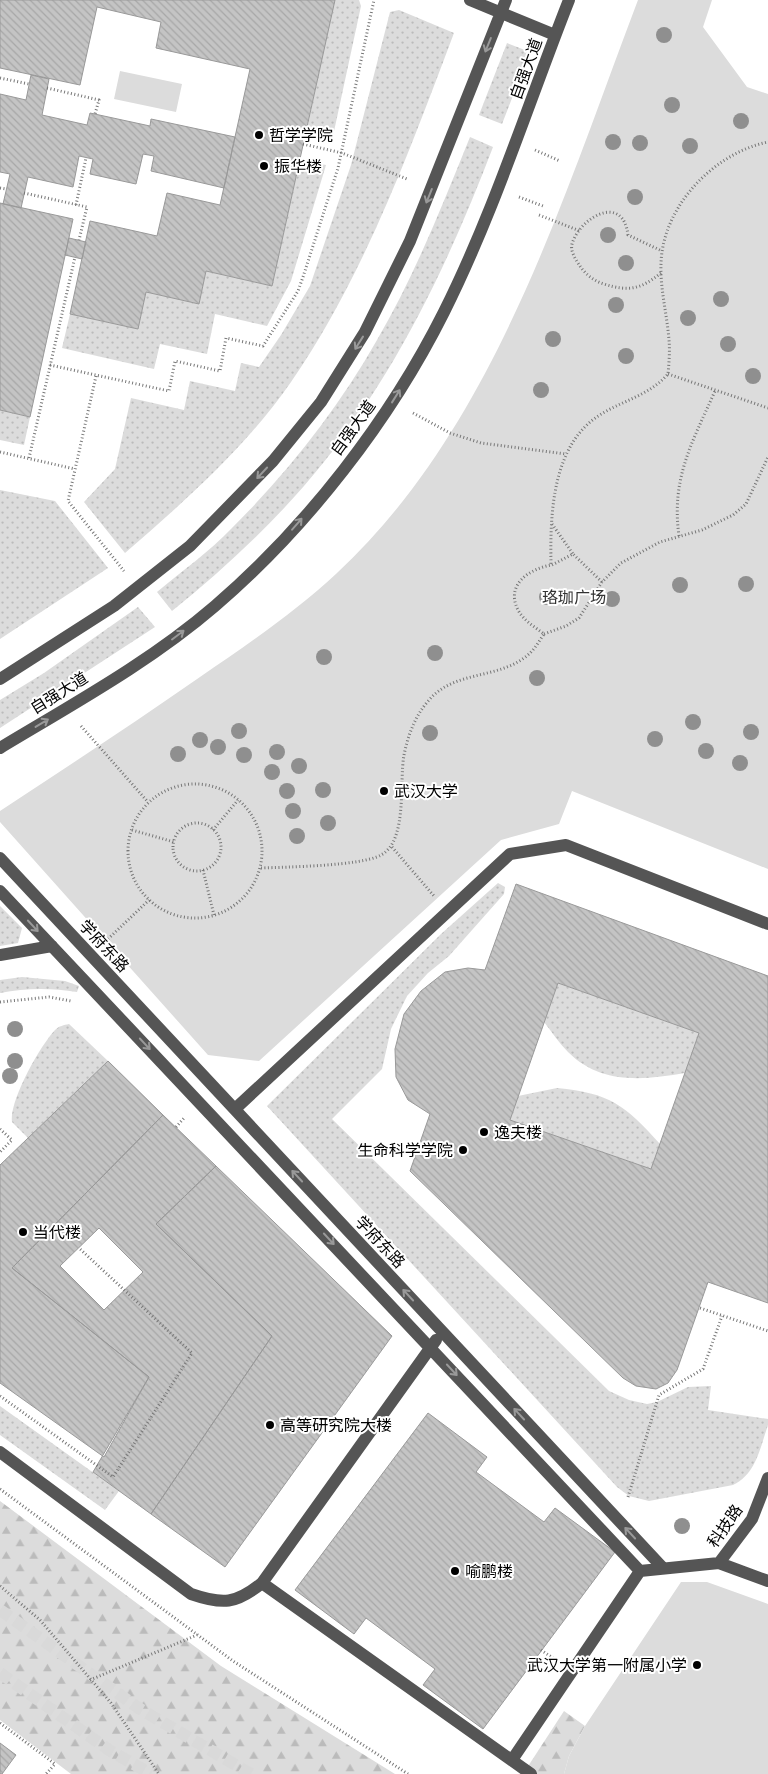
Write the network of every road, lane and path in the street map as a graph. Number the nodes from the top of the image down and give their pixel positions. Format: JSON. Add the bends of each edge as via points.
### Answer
{"nodes":[{"id":1,"x":374,"y":0,"type":"edge"},
{"id":2,"x":470,"y":0,"type":"edge"},
{"id":3,"x":506,"y":0,"type":"edge"},
{"id":4,"x":569,"y":0,"type":"edge"},
{"id":5,"x":501,"y":13,"type":"junction"},
{"id":6,"x":555,"y":35,"type":"junction"},
{"id":7,"x":0,"y":78,"type":"edge"},
{"id":8,"x":29,"y":84,"type":"dead end"},
{"id":9,"x":47,"y":88,"type":"dead end"},
{"id":10,"x":95,"y":114,"type":"dead end"},
{"id":11,"x":768,"y":142,"type":"edge"},
{"id":12,"x":303,"y":144,"type":"dead end"},
{"id":13,"x":532,"y":149,"type":"dead end"},
{"id":14,"x":342,"y":153,"type":"junction"},
{"id":15,"x":86,"y":158,"type":"dead end"},
{"id":16,"x":560,"y":160,"type":"dead end"},
{"id":17,"x":407,"y":179,"type":"dead end"},
{"id":18,"x":0,"y":188,"type":"edge"},
{"id":19,"x":6,"y":189,"type":"dead end"},
{"id":20,"x":24,"y":193,"type":"dead end"},
{"id":21,"x":76,"y":205,"type":"junction"},
{"id":22,"x":539,"y":215,"type":"dead end"},
{"id":23,"x":580,"y":231,"type":"junction"},
{"id":24,"x":79,"y":240,"type":"dead end"},
{"id":25,"x":662,"y":251,"type":"junction"},
{"id":26,"x":75,"y":257,"type":"dead end"},
{"id":27,"x":661,"y":274,"type":"junction"},
{"id":28,"x":50,"y":365,"type":"junction"},
{"id":29,"x":668,"y":374,"type":"junction"},
{"id":30,"x":96,"y":376,"type":"junction"},
{"id":31,"x":715,"y":391,"type":"junction"},
{"id":32,"x":392,"y":402,"type":"junction"},
{"id":33,"x":768,"y":408,"type":"edge"},
{"id":34,"x":0,"y":452,"type":"edge"},
{"id":35,"x":566,"y":454,"type":"junction"},
{"id":36,"x":29,"y":458,"type":"junction"},
{"id":37,"x":768,"y":458,"type":"edge"},
{"id":38,"x":75,"y":469,"type":"junction"},
{"id":39,"x":552,"y":524,"type":"junction"},
{"id":40,"x":679,"y":536,"type":"junction"},
{"id":41,"x":573,"y":554,"type":"junction"},
{"id":42,"x":551,"y":565,"type":"junction"},
{"id":43,"x":126,"y":574,"type":"dead end"},
{"id":44,"x":602,"y":582,"type":"junction"},
{"id":45,"x":544,"y":634,"type":"junction"},
{"id":46,"x":0,"y":679,"type":"edge"},
{"id":47,"x":66,"y":708,"type":"junction"},
{"id":48,"x":0,"y":748,"type":"edge"},
{"id":49,"x":238,"y":800,"type":"junction"},
{"id":50,"x":148,"y":802,"type":"junction"},
{"id":51,"x":132,"y":830,"type":"junction"},
{"id":52,"x":212,"y":830,"type":"junction"},
{"id":53,"x":174,"y":842,"type":"junction"},
{"id":54,"x":392,"y":847,"type":"junction"},
{"id":55,"x":0,"y":858,"type":"edge"},
{"id":56,"x":261,"y":868,"type":"junction"},
{"id":57,"x":202,"y":870,"type":"junction"},
{"id":58,"x":0,"y":891,"type":"edge"},
{"id":59,"x":149,"y":900,"type":"junction"},
{"id":60,"x":449,"y":913,"type":"junction"},
{"id":61,"x":214,"y":915,"type":"junction"},
{"id":62,"x":768,"y":924,"type":"edge"},
{"id":63,"x":52,"y":946,"type":"junction"},
{"id":64,"x":0,"y":955,"type":"edge"},
{"id":65,"x":91,"y":956,"type":"junction"},
{"id":66,"x":94,"y":990,"type":"junction"},
{"id":67,"x":0,"y":1002,"type":"edge"},
{"id":68,"x":235,"y":1109,"type":"junction"},
{"id":69,"x":0,"y":1129,"type":"edge"},
{"id":70,"x":0,"y":1152,"type":"edge"},
{"id":71,"x":79,"y":1248,"type":"dead end"},
{"id":72,"x":700,"y":1308,"type":"dead end"},
{"id":73,"x":722,"y":1316,"type":"junction"},
{"id":74,"x":768,"y":1331,"type":"edge"},
{"id":75,"x":442,"y":1332,"type":"junction"},
{"id":76,"x":431,"y":1347,"type":"junction"},
{"id":77,"x":0,"y":1396,"type":"edge"},
{"id":78,"x":0,"y":1452,"type":"edge"},
{"id":79,"x":768,"y":1478,"type":"edge"},
{"id":80,"x":0,"y":1489,"type":"edge"},
{"id":81,"x":620,"y":1523,"type":"junction"},
{"id":82,"x":719,"y":1563,"type":"junction"},
{"id":83,"x":663,"y":1568,"type":"junction"},
{"id":84,"x":640,"y":1571,"type":"junction"},
{"id":85,"x":768,"y":1581,"type":"edge"},
{"id":86,"x":262,"y":1583,"type":"junction"},
{"id":87,"x":0,"y":1586,"type":"edge"},
{"id":88,"x":197,"y":1635,"type":"junction"},
{"id":89,"x":90,"y":1680,"type":"junction"},
{"id":90,"x":0,"y":1724,"type":"edge"},
{"id":91,"x":512,"y":1760,"type":"junction"},
{"id":92,"x":47,"y":1774,"type":"edge"},
{"id":93,"x":159,"y":1774,"type":"edge"},
{"id":94,"x":408,"y":1774,"type":"edge"},
{"id":95,"x":531,"y":1774,"type":"edge"}],
"edges":[{"from":1,"to":14,"type":"path"},
{"from":2,"to":5,"type":"street"},
{"from":3,"to":5,"type":"street"},
{"from":4,"to":6,"type":"street","name":"自强大道"},
{"from":5,"to":6,"type":"street"},
{"from":5,"to":46,"type":"street","one_way":true,"via":[[410,241],[365,332],[321,402],[273,461],[190,546],[114,606]]},
{"from":32,"to":6,"type":"street","name":"自强大道","one_way":true,"via":[[418,360],[465,266]]},
{"from":7,"to":8,"type":"path"},
{"from":9,"to":10,"type":"path","via":[[99,100]]},
{"from":11,"to":25,"type":"path","via":[[741,149],[702,176],[678,212]]},
{"from":12,"to":14,"type":"path"},
{"from":13,"to":16,"type":"path"},
{"from":14,"to":17,"type":"path"},
{"from":14,"to":30,"type":"path","via":[[298,292],[263,346],[226,338],[220,371],[175,361],[169,391]]},
{"from":15,"to":21,"type":"path"},
{"from":18,"to":19,"type":"path"},
{"from":20,"to":21,"type":"path"},
{"from":21,"to":24,"type":"path","via":[[87,207]]},
{"from":22,"to":23,"type":"path"},
{"from":23,"to":25,"type":"path","via":[[593,216],[613,213],[624,222],[628,235]]},
{"from":23,"to":27,"type":"path","via":[[572,252],[584,272],[603,284],[638,288]]},
{"from":25,"to":27,"type":"path"},
{"from":26,"to":28,"type":"path"},
{"from":27,"to":29,"type":"path","via":[[669,341]]},
{"from":28,"to":30,"type":"path"},
{"from":28,"to":36,"type":"path"},
{"from":29,"to":31,"type":"path"},
{"from":29,"to":35,"type":"path","via":[[657,387],[590,420]]},
{"from":30,"to":38,"type":"path"},
{"from":31,"to":33,"type":"path"},
{"from":31,"to":40,"type":"path","via":[[684,462],[675,510]]},
{"from":32,"to":35,"type":"path","via":[[450,433],[481,443]]},
{"from":47,"to":32,"type":"street","name":"自强大道","one_way":true,"via":[[153,653],[231,592],[319,499]]},
{"from":34,"to":36,"type":"path"},
{"from":35,"to":39,"type":"path","via":[[556,488]]},
{"from":36,"to":38,"type":"path"},
{"from":37,"to":40,"type":"path","via":[[746,504],[733,516]]},
{"from":38,"to":43,"type":"path","via":[[68,501]]},
{"from":39,"to":41,"type":"path"},
{"from":39,"to":42,"type":"path"},
{"from":40,"to":44,"type":"path","via":[[660,542],[621,563]]},
{"from":41,"to":42,"type":"path"},
{"from":41,"to":44,"type":"path"},
{"from":42,"to":45,"type":"path","via":[[526,574],[515,594],[518,610]]},
{"from":44,"to":45,"type":"path","via":[[573,623]]},
{"from":45,"to":54,"type":"path","via":[[523,659],[444,687],[419,714],[404,757],[398,826]]},
{"from":48,"to":47,"type":"street","name":"自强大道","one_way":true},
{"from":47,"to":50,"type":"path"},
{"from":49,"to":50,"type":"path","via":[[210,785],[189,784],[168,789]]},
{"from":49,"to":52,"type":"path"},
{"from":49,"to":56,"type":"path","via":[[247,807],[258,826],[263,847]]},
{"from":50,"to":51,"type":"path"},
{"from":51,"to":53,"type":"path"},
{"from":51,"to":59,"type":"path","via":[[128,861],[136,882]]},
{"from":52,"to":53,"type":"path","via":[[202,824],[187,826]]},
{"from":52,"to":57,"type":"path","via":[[220,839],[220,854],[211,867]]},
{"from":53,"to":57,"type":"path","via":[[173,852],[181,865],[188,870]]},
{"from":54,"to":56,"type":"path","via":[[380,856],[357,861]]},
{"from":54,"to":60,"type":"path"},
{"from":55,"to":65,"type":"street","name":"学府东路"},
{"from":56,"to":61,"type":"path","via":[[251,889],[235,906]]},
{"from":57,"to":61,"type":"path"},
{"from":58,"to":63,"type":"street","one_way":true},
{"from":59,"to":61,"type":"path","via":[[169,912],[191,918]]},
{"from":59,"to":65,"type":"path"},
{"from":60,"to":62,"type":"street","via":[[510,854],[566,845]]},
{"from":60,"to":68,"type":"street"},
{"from":63,"to":64,"type":"street"},
{"from":63,"to":66,"type":"street"},
{"from":65,"to":68,"type":"street","name":"学府东路"},
{"from":66,"to":67,"type":"path","via":[[79,1002],[49,997]]},
{"from":66,"to":76,"type":"street","one_way":true},
{"from":75,"to":68,"type":"street","name":"学府东路","one_way":true},
{"from":69,"to":70,"type":"path","via":[[12,1140]]},
{"from":71,"to":77,"type":"path","via":[[192,1353],[113,1477]]},
{"from":72,"to":73,"type":"path"},
{"from":73,"to":74,"type":"path"},
{"from":73,"to":81,"type":"path","via":[[704,1369],[659,1395]]},
{"from":75,"to":76,"type":"street"},
{"from":81,"to":75,"type":"street","name":"学府东路","one_way":true},
{"from":76,"to":84,"type":"street","one_way":true},
{"from":76,"to":86,"type":"street"},
{"from":78,"to":86,"type":"street","via":[[191,1594],[232,1601]]},
{"from":79,"to":82,"type":"street","name":"科技路","via":[[752,1519]]},
{"from":80,"to":88,"type":"path"},
{"from":83,"to":81,"type":"street","name":"学府东路","one_way":true},
{"from":82,"to":83,"type":"street"},
{"from":82,"to":85,"type":"street"},
{"from":83,"to":84,"type":"street"},
{"from":84,"to":91,"type":"street"},
{"from":86,"to":91,"type":"street"},
{"from":87,"to":89,"type":"path","via":[[40,1620]]},
{"from":88,"to":89,"type":"path"},
{"from":88,"to":94,"type":"path"},
{"from":89,"to":93,"type":"path","via":[[111,1703]]},
{"from":90,"to":92,"type":"path","via":[[55,1764]]},
{"from":91,"to":95,"type":"street"}]}
